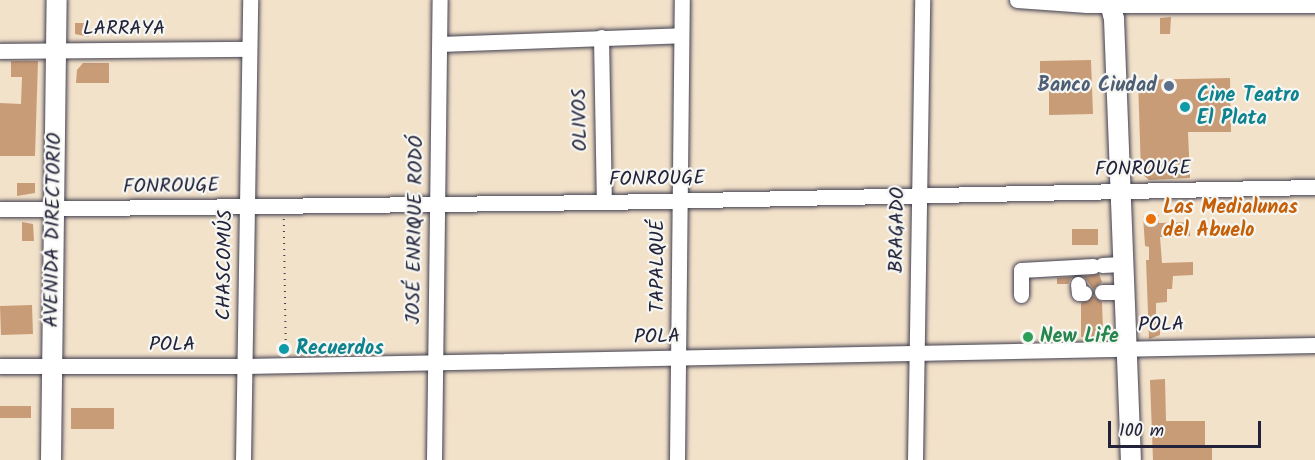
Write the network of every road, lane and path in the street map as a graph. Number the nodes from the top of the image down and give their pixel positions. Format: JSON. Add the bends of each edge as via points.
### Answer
{"nodes":[{"id":1,"x":57,"y":0,"type":"edge"},
{"id":2,"x":250,"y":0,"type":"edge"},
{"id":3,"x":440,"y":0,"type":"edge"},
{"id":4,"x":682,"y":0,"type":"edge"},
{"id":5,"x":922,"y":0,"type":"edge"},
{"id":6,"x":1017,"y":0,"type":"edge"},
{"id":7,"x":1110,"y":1,"type":"edge"},
{"id":8,"x":1315,"y":5,"type":"edge"},
{"id":9,"x":681,"y":35,"type":"junction"},
{"id":10,"x":601,"y":37,"type":"junction"},
{"id":11,"x":440,"y":44,"type":"junction"},
{"id":12,"x":249,"y":49,"type":"junction"},
{"id":13,"x":56,"y":50,"type":"junction"},
{"id":14,"x":0,"y":51,"type":"edge"},
{"id":15,"x":1315,"y":188,"type":"edge"},
{"id":16,"x":1120,"y":192,"type":"junction"},
{"id":17,"x":920,"y":195,"type":"junction"},
{"id":18,"x":680,"y":201,"type":"junction"},
{"id":19,"x":604,"y":202,"type":"junction"},
{"id":20,"x":437,"y":204,"type":"junction"},
{"id":21,"x":284,"y":206,"type":"junction"},
{"id":22,"x":248,"y":207,"type":"junction"},
{"id":23,"x":0,"y":209,"type":"edge"},
{"id":24,"x":54,"y":209,"type":"junction"},
{"id":25,"x":1122,"y":264,"type":"junction"},
{"id":26,"x":1102,"y":292,"type":"dead end"},
{"id":27,"x":1123,"y":292,"type":"junction"},
{"id":28,"x":1021,"y":295,"type":"dead end"},
{"id":29,"x":1315,"y":345,"type":"edge"},
{"id":30,"x":1126,"y":348,"type":"junction"},
{"id":31,"x":917,"y":354,"type":"junction"},
{"id":32,"x":678,"y":358,"type":"junction"},
{"id":33,"x":436,"y":362,"type":"junction"},
{"id":34,"x":286,"y":365,"type":"junction"},
{"id":35,"x":0,"y":366,"type":"edge"},
{"id":36,"x":53,"y":366,"type":"junction"},
{"id":37,"x":244,"y":366,"type":"junction"},
{"id":38,"x":51,"y":460,"type":"edge"},
{"id":39,"x":243,"y":460,"type":"edge"},
{"id":40,"x":434,"y":460,"type":"edge"},
{"id":41,"x":677,"y":460,"type":"edge"},
{"id":42,"x":915,"y":460,"type":"edge"},
{"id":43,"x":1131,"y":460,"type":"edge"}],
"edges":[{"from":1,"to":13,"type":"main road","name":"AVENIDA DIRECTORIO"},
{"from":2,"to":12,"type":"street","name":"CHASCOMÚS"},
{"from":3,"to":11,"type":"street","name":"JOSÉ ENRIQUE RODÓ"},
{"from":4,"to":9,"type":"street","name":"TAPALQUÉ"},
{"from":5,"to":17,"type":"street","name":"BRAGADO"},
{"from":6,"to":7,"type":"street","via":[[1087,5]]},
{"from":7,"to":8,"type":"street"},
{"from":7,"to":16,"type":"main road"},
{"from":9,"to":10,"type":"street"},
{"from":9,"to":18,"type":"street","name":"TAPALQUÉ"},
{"from":10,"to":11,"type":"street"},
{"from":10,"to":19,"type":"street","name":"OLIVOS"},
{"from":11,"to":20,"type":"street","name":"JOSÉ ENRIQUE RODÓ"},
{"from":12,"to":13,"type":"street","name":"LARRAYA"},
{"from":12,"to":22,"type":"street","name":"CHASCOMÚS"},
{"from":13,"to":14,"type":"street","name":"LARRAYA"},
{"from":13,"to":24,"type":"main road","name":"AVENIDA DIRECTORIO"},
{"from":15,"to":16,"type":"street","name":"FONROUGE"},
{"from":16,"to":17,"type":"street","name":"FONROUGE"},
{"from":16,"to":25,"type":"main road"},
{"from":17,"to":18,"type":"street","name":"FONROUGE"},
{"from":17,"to":31,"type":"street","name":"BRAGADO"},
{"from":18,"to":19,"type":"street","name":"FONROUGE"},
{"from":18,"to":32,"type":"street","name":"TAPALQUÉ"},
{"from":19,"to":20,"type":"street","name":"FONROUGE"},
{"from":20,"to":21,"type":"street","name":"FONROUGE"},
{"from":20,"to":33,"type":"street","name":"JOSÉ ENRIQUE RODÓ"},
{"from":21,"to":22,"type":"street","name":"FONROUGE"},
{"from":21,"to":34,"type":"path"},
{"from":22,"to":24,"type":"street","name":"FONROUGE"},
{"from":22,"to":37,"type":"street","name":"CHASCOMÚS"},
{"from":23,"to":24,"type":"street","name":"FONROUGE"},
{"from":24,"to":36,"type":"main road","name":"AVENIDA DIRECTORIO"},
{"from":25,"to":27,"type":"main road"},
{"from":25,"to":28,"type":"street","via":[[1086,274],[1021,270]]},
{"from":26,"to":27,"type":"street"},
{"from":27,"to":30,"type":"main road"},
{"from":29,"to":30,"type":"street","name":"POLA"},
{"from":30,"to":31,"type":"street","name":"POLA"},
{"from":30,"to":43,"type":"main road"},
{"from":31,"to":32,"type":"street","name":"POLA"},
{"from":31,"to":42,"type":"street","name":"BRAGADO"},
{"from":32,"to":33,"type":"street","name":"POLA"},
{"from":32,"to":41,"type":"street","name":"TAPALQUÉ"},
{"from":33,"to":34,"type":"street","name":"POLA"},
{"from":33,"to":40,"type":"street","name":"JOSÉ ENRIQUE RODÓ"},
{"from":34,"to":37,"type":"street","name":"POLA"},
{"from":35,"to":36,"type":"street","name":"POLA"},
{"from":36,"to":37,"type":"street","name":"POLA"},
{"from":36,"to":38,"type":"main road","name":"AVENIDA DIRECTORIO"},
{"from":37,"to":39,"type":"street","name":"CHASCOMÚS"}]}
